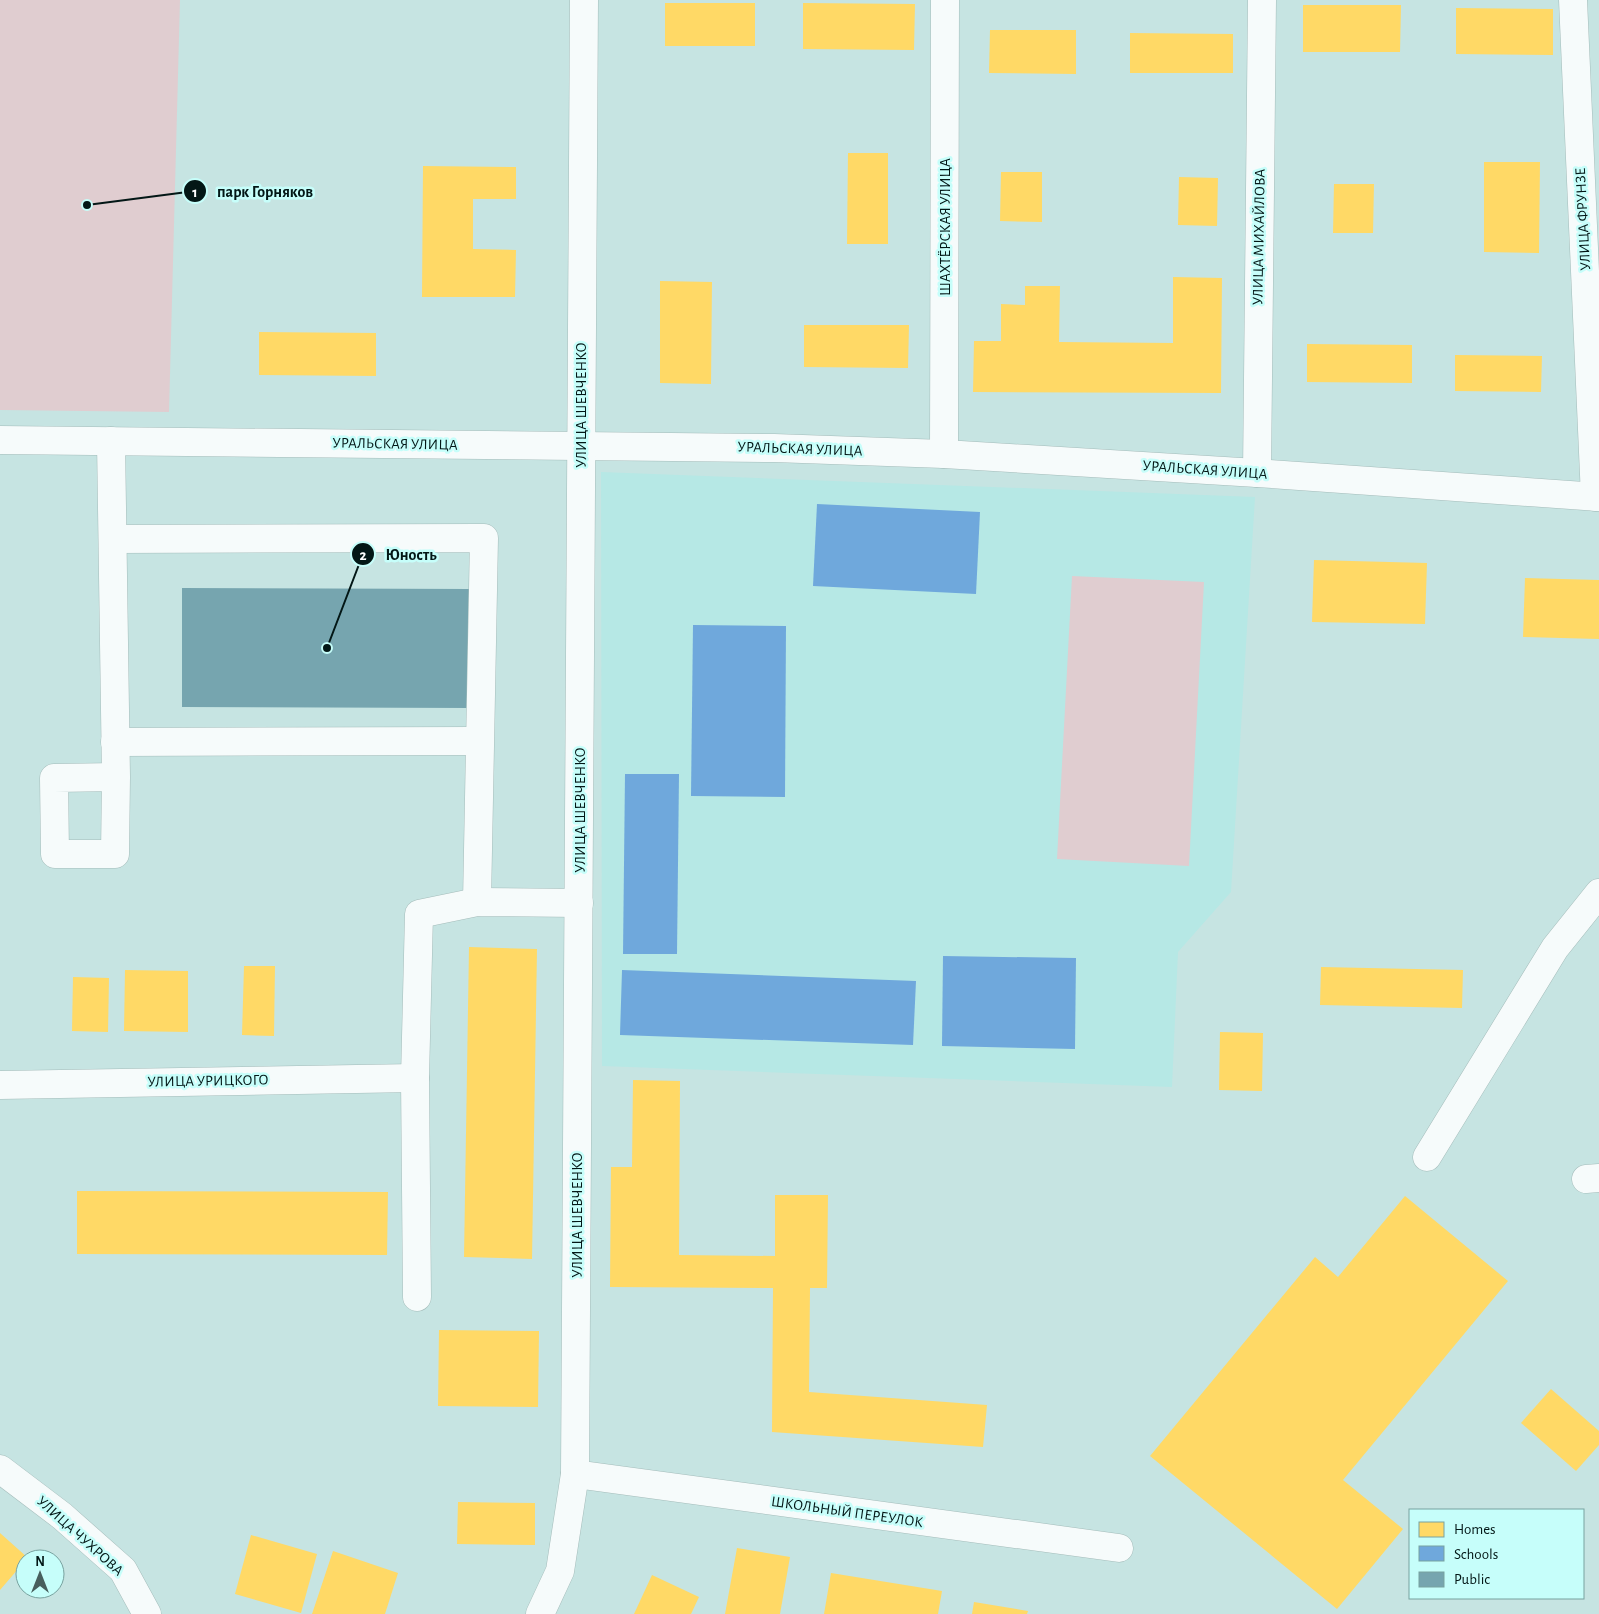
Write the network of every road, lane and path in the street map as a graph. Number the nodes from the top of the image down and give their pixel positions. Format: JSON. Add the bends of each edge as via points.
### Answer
{"nodes":[{"id":1,"x":584,"y":0,"type":"edge"},
{"id":2,"x":945,"y":0,"type":"edge"},
{"id":3,"x":1262,"y":0,"type":"edge"},
{"id":4,"x":1573,"y":0,"type":"edge"},
{"id":5,"x":0,"y":440,"type":"edge"},
{"id":6,"x":111,"y":441,"type":"junction"},
{"id":7,"x":580,"y":446,"type":"junction"},
{"id":8,"x":944,"y":454,"type":"junction"},
{"id":9,"x":1257,"y":473,"type":"junction"},
{"id":10,"x":1597,"y":497,"type":"edge"},
{"id":11,"x":112,"y":539,"type":"junction"},
{"id":12,"x":479,"y":741,"type":"junction"},
{"id":13,"x":116,"y":742,"type":"junction"},
{"id":14,"x":116,"y":777,"type":"dead end"},
{"id":15,"x":1599,"y":893,"type":"edge"},
{"id":16,"x":477,"y":902,"type":"junction"},
{"id":17,"x":579,"y":903,"type":"junction"},
{"id":18,"x":415,"y":1078,"type":"junction"},
{"id":19,"x":0,"y":1085,"type":"edge"},
{"id":20,"x":1427,"y":1157,"type":"dead end"},
{"id":21,"x":417,"y":1297,"type":"dead end"},
{"id":22,"x":0,"y":1469,"type":"edge"},
{"id":23,"x":575,"y":1474,"type":"junction"},
{"id":24,"x":1119,"y":1548,"type":"dead end"},
{"id":25,"x":147,"y":1614,"type":"edge"},
{"id":26,"x":540,"y":1614,"type":"edge"}],
"edges":[{"from":1,"to":7,"type":"street","name":"УЛИЦА ШЕВЧЕНКО"},
{"from":2,"to":8,"type":"street","name":"ШАХТЁРСКАЯ УЛИЦА"},
{"from":3,"to":9,"type":"street","name":"УЛИЦА МИХАЙЛОВА"},
{"from":4,"to":10,"type":"street","name":"УЛИЦА ФРУНЗЕ"},
{"from":5,"to":6,"type":"street","name":"УРАЛЬСКАЯ УЛИЦА"},
{"from":6,"to":7,"type":"street","name":"УРАЛЬСКАЯ УЛИЦА"},
{"from":6,"to":11,"type":"street"},
{"from":7,"to":8,"type":"street","name":"УРАЛЬСКАЯ УЛИЦА"},
{"from":7,"to":17,"type":"street","name":"УЛИЦА ШЕВЧЕНКО"},
{"from":8,"to":9,"type":"street","name":"УРАЛЬСКАЯ УЛИЦА"},
{"from":9,"to":10,"type":"street","name":"УРАЛЬСКАЯ УЛИЦА"},
{"from":11,"to":12,"type":"street","via":[[484,538]]},
{"from":11,"to":13,"type":"street"},
{"from":12,"to":13,"type":"street"},
{"from":12,"to":16,"type":"street"},
{"from":13,"to":14,"type":"street"},
{"from":15,"to":20,"type":"street","via":[[1555,948]]},
{"from":16,"to":17,"type":"street"},
{"from":16,"to":18,"type":"street","via":[[419,914]]},
{"from":17,"to":23,"type":"street","name":"УЛИЦА ШЕВЧЕНКО"},
{"from":18,"to":19,"type":"street","name":"УЛИЦА УРИЦКОГО"},
{"from":18,"to":21,"type":"street"},
{"from":22,"to":25,"type":"street","name":"УЛИЦА ЧУХРОВА","via":[[62,1516],[123,1570]]},
{"from":23,"to":24,"type":"street","name":"ШКОЛЬНЫЙ ПЕРЕУЛОК"},
{"from":23,"to":26,"type":"street","name":"УЛИЦА ШЕВЧЕНКО","via":[[560,1571]]}]}
